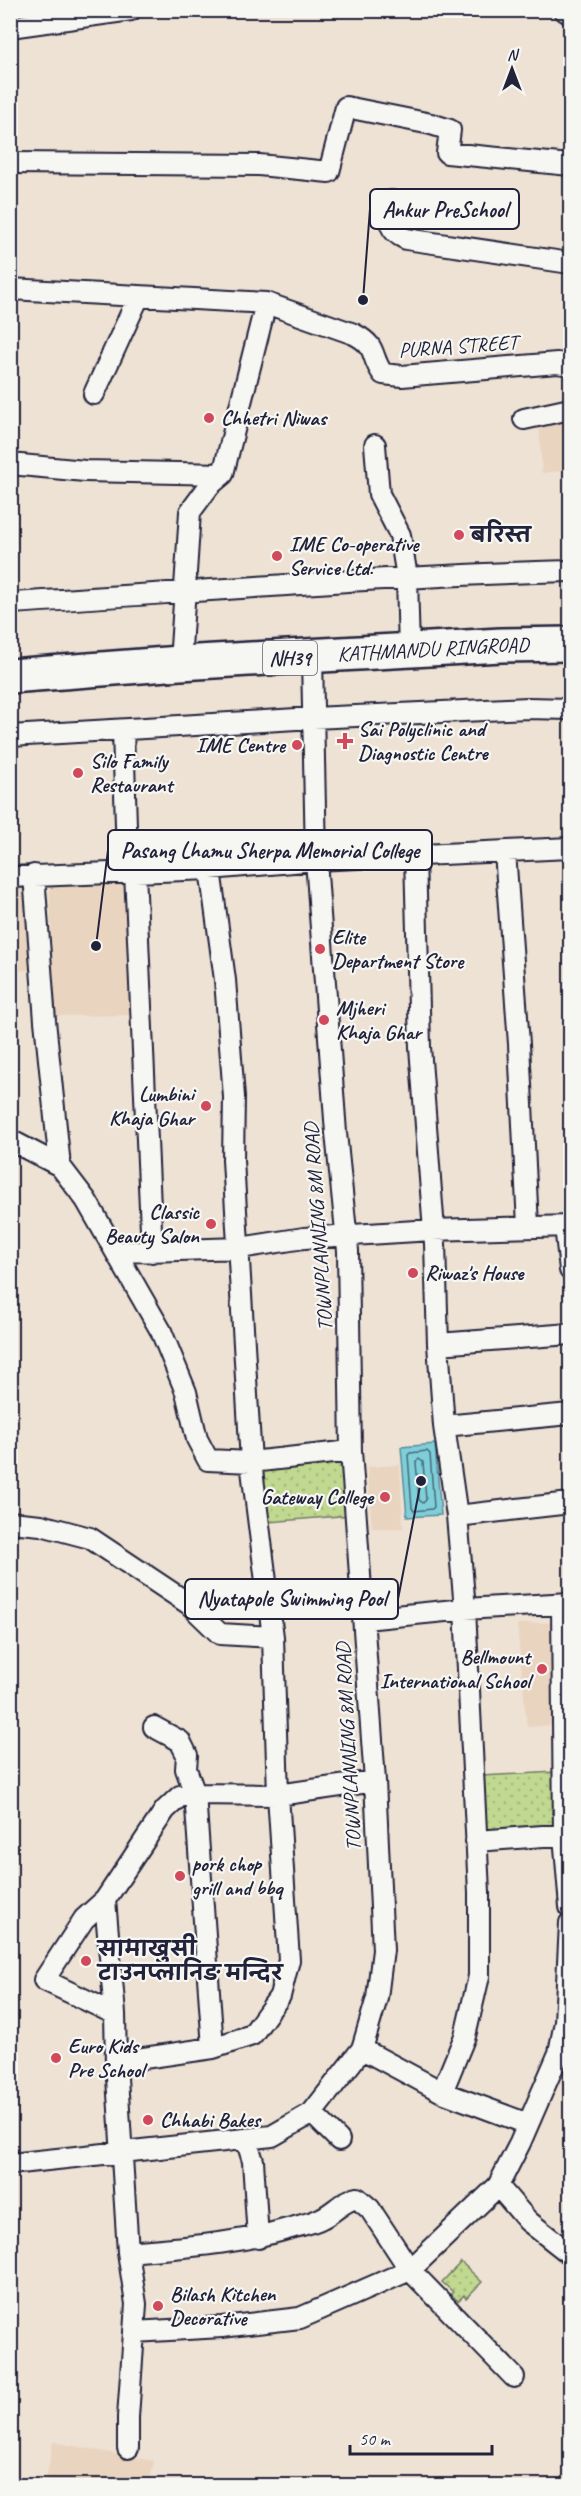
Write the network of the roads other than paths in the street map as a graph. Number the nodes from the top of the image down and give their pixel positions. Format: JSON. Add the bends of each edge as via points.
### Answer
{"nodes":[{"id":1,"x":130,"y":10,"type":"edge"},
{"id":2,"x":564,"y":10,"type":"edge"},
{"id":3,"x":570,"y":14,"type":"edge"},
{"id":4,"x":10,"y":27,"type":"edge"},
{"id":5,"x":10,"y":163,"type":"edge"},
{"id":6,"x":570,"y":165,"type":"edge"},
{"id":7,"x":391,"y":201,"type":"dead end"},
{"id":8,"x":570,"y":263,"type":"edge"},
{"id":9,"x":10,"y":289,"type":"edge"},
{"id":10,"x":139,"y":296,"type":"junction"},
{"id":11,"x":266,"y":303,"type":"junction"},
{"id":12,"x":570,"y":365,"type":"edge"},
{"id":13,"x":94,"y":394,"type":"dead end"},
{"id":14,"x":570,"y":410,"type":"edge"},
{"id":15,"x":524,"y":419,"type":"dead end"},
{"id":16,"x":375,"y":445,"type":"dead end"},
{"id":17,"x":10,"y":464,"type":"edge"},
{"id":18,"x":223,"y":474,"type":"junction"},
{"id":19,"x":570,"y":571,"type":"edge"},
{"id":20,"x":407,"y":577,"type":"junction"},
{"id":21,"x":185,"y":593,"type":"junction"},
{"id":22,"x":10,"y":603,"type":"edge"},
{"id":23,"x":570,"y":644,"type":"edge"},
{"id":24,"x":409,"y":651,"type":"junction"},
{"id":25,"x":312,"y":656,"type":"junction"},
{"id":26,"x":180,"y":663,"type":"junction"},
{"id":27,"x":10,"y":676,"type":"edge"},
{"id":28,"x":570,"y":709,"type":"edge"},
{"id":29,"x":313,"y":718,"type":"junction"},
{"id":30,"x":123,"y":730,"type":"junction"},
{"id":31,"x":10,"y":736,"type":"edge"},
{"id":32,"x":570,"y":848,"type":"edge"},
{"id":33,"x":505,"y":852,"type":"junction"},
{"id":34,"x":415,"y":855,"type":"junction"},
{"id":35,"x":316,"y":860,"type":"junction"},
{"id":36,"x":131,"y":864,"type":"junction"},
{"id":37,"x":210,"y":869,"type":"junction"},
{"id":38,"x":34,"y":875,"type":"junction"},
{"id":39,"x":10,"y":877,"type":"edge"},
{"id":40,"x":10,"y":1140,"type":"edge"},
{"id":41,"x":60,"y":1166,"type":"junction"},
{"id":42,"x":528,"y":1226,"type":"junction"},
{"id":43,"x":568,"y":1226,"type":"edge"},
{"id":44,"x":432,"y":1230,"type":"junction"},
{"id":45,"x":347,"y":1235,"type":"junction"},
{"id":46,"x":240,"y":1248,"type":"junction"},
{"id":47,"x":117,"y":1252,"type":"junction"},
{"id":48,"x":152,"y":1252,"type":"junction"},
{"id":49,"x":570,"y":1270,"type":"edge"},
{"id":50,"x":570,"y":1334,"type":"edge"},
{"id":51,"x":438,"y":1344,"type":"junction"},
{"id":52,"x":570,"y":1414,"type":"edge"},
{"id":53,"x":444,"y":1426,"type":"junction"},
{"id":54,"x":351,"y":1451,"type":"junction"},
{"id":55,"x":251,"y":1462,"type":"junction"},
{"id":56,"x":570,"y":1503,"type":"edge"},
{"id":57,"x":457,"y":1516,"type":"junction"},
{"id":58,"x":10,"y":1522,"type":"edge"},
{"id":59,"x":566,"y":1603,"type":"edge"},
{"id":60,"x":465,"y":1609,"type":"junction"},
{"id":61,"x":365,"y":1619,"type":"junction"},
{"id":62,"x":273,"y":1637,"type":"junction"},
{"id":63,"x":154,"y":1727,"type":"dead end"},
{"id":64,"x":375,"y":1781,"type":"junction"},
{"id":65,"x":195,"y":1794,"type":"junction"},
{"id":66,"x":278,"y":1795,"type":"junction"},
{"id":67,"x":567,"y":1834,"type":"edge"},
{"id":68,"x":476,"y":1841,"type":"junction"},
{"id":69,"x":105,"y":1900,"type":"junction"},
{"id":70,"x":570,"y":1907,"type":"edge"},
{"id":71,"x":570,"y":1923,"type":"edge"},
{"id":72,"x":115,"y":2014,"type":"junction"},
{"id":73,"x":568,"y":2023,"type":"edge"},
{"id":74,"x":213,"y":2048,"type":"junction"},
{"id":75,"x":362,"y":2049,"type":"junction"},
{"id":76,"x":116,"y":2062,"type":"junction"},
{"id":77,"x":442,"y":2092,"type":"junction"},
{"id":78,"x":312,"y":2113,"type":"junction"},
{"id":79,"x":528,"y":2124,"type":"junction"},
{"id":80,"x":246,"y":2139,"type":"junction"},
{"id":81,"x":339,"y":2140,"type":"dead end"},
{"id":82,"x":123,"y":2153,"type":"junction"},
{"id":83,"x":10,"y":2164,"type":"edge"},
{"id":84,"x":498,"y":2186,"type":"junction"},
{"id":85,"x":258,"y":2238,"type":"junction"},
{"id":86,"x":128,"y":2252,"type":"junction"},
{"id":87,"x":570,"y":2253,"type":"edge"},
{"id":88,"x":410,"y":2270,"type":"junction"},
{"id":89,"x":134,"y":2332,"type":"junction"},
{"id":90,"x":514,"y":2377,"type":"dead end"},
{"id":91,"x":128,"y":2448,"type":"dead end"}],
"edges":[{"from":1,"to":4,"type":"street"},
{"from":2,"to":3,"type":"street"},
{"from":5,"to":6,"type":"street","via":[[259,165],[329,172],[346,107],[450,130],[447,153]]},
{"from":7,"to":8,"type":"street","via":[[390,225],[396,235],[406,239]]},
{"from":9,"to":10,"type":"street"},
{"from":10,"to":11,"type":"street"},
{"from":10,"to":13,"type":"street"},
{"from":11,"to":12,"type":"street","name":"PURNA STREET","via":[[367,341],[383,374]]},
{"from":11,"to":18,"type":"street"},
{"from":14,"to":15,"type":"street"},
{"from":16,"to":20,"type":"street","via":[[379,494],[400,535]]},
{"from":17,"to":18,"type":"street","via":[[85,471]]},
{"from":18,"to":21,"type":"street","via":[[190,512]]},
{"from":19,"to":20,"type":"street"},
{"from":20,"to":21,"type":"street"},
{"from":20,"to":24,"type":"street"},
{"from":21,"to":22,"type":"street"},
{"from":21,"to":26,"type":"street"},
{"from":23,"to":24,"type":"highway","name":"KATHMANDU RINGROAD","number":"NH39"},
{"from":24,"to":25,"type":"highway","name":"KATHMANDU RINGROAD","number":"NH39"},
{"from":25,"to":26,"type":"highway","name":"KATHMANDU RINGROAD","number":"NH39"},
{"from":25,"to":29,"type":"street","name":"TOWNPLANNING 8M ROAD"},
{"from":26,"to":27,"type":"highway","name":"KATHMANDU RINGROAD","number":"NH39"},
{"from":28,"to":29,"type":"street"},
{"from":29,"to":30,"type":"street"},
{"from":29,"to":35,"type":"street","name":"TOWNPLANNING 8M ROAD"},
{"from":30,"to":31,"type":"street"},
{"from":30,"to":36,"type":"street"},
{"from":32,"to":33,"type":"street"},
{"from":33,"to":34,"type":"street"},
{"from":33,"to":42,"type":"street"},
{"from":34,"to":35,"type":"street"},
{"from":34,"to":44,"type":"street","via":[[420,1047]]},
{"from":35,"to":37,"type":"street"},
{"from":35,"to":45,"type":"street","name":"TOWNPLANNING 8M ROAD"},
{"from":36,"to":37,"type":"street"},
{"from":36,"to":38,"type":"street"},
{"from":36,"to":48,"type":"street"},
{"from":37,"to":46,"type":"street","via":[[225,980]]},
{"from":38,"to":39,"type":"street"},
{"from":38,"to":41,"type":"street"},
{"from":40,"to":41,"type":"street"},
{"from":41,"to":47,"type":"street"},
{"from":42,"to":43,"type":"street"},
{"from":42,"to":44,"type":"street"},
{"from":43,"to":49,"type":"street"},
{"from":44,"to":45,"type":"street"},
{"from":44,"to":51,"type":"street"},
{"from":45,"to":46,"type":"street"},
{"from":45,"to":54,"type":"street","name":"TOWNPLANNING 8M ROAD"},
{"from":46,"to":48,"type":"street"},
{"from":46,"to":55,"type":"street"},
{"from":47,"to":48,"type":"street"},
{"from":47,"to":55,"type":"street","via":[[160,1331],[186,1392],[197,1439],[208,1460]]},
{"from":50,"to":51,"type":"street"},
{"from":51,"to":53,"type":"street"},
{"from":52,"to":53,"type":"street"},
{"from":53,"to":57,"type":"street"},
{"from":54,"to":55,"type":"street"},
{"from":54,"to":61,"type":"street","name":"TOWNPLANNING 8M ROAD"},
{"from":55,"to":62,"type":"street"},
{"from":56,"to":57,"type":"street"},
{"from":57,"to":60,"type":"street"},
{"from":58,"to":62,"type":"street","via":[[41,1525],[90,1538],[189,1604],[220,1634]]},
{"from":59,"to":60,"type":"street"},
{"from":59,"to":67,"type":"street"},
{"from":60,"to":61,"type":"street"},
{"from":60,"to":68,"type":"street"},
{"from":61,"to":64,"type":"street","name":"TOWNPLANNING 8M ROAD"},
{"from":62,"to":66,"type":"street"},
{"from":63,"to":65,"type":"street","via":[[180,1741]]},
{"from":64,"to":66,"type":"street"},
{"from":64,"to":75,"type":"street","name":"TOWNPLANNING 8M ROAD","via":[[383,1950],[378,1998]]},
{"from":65,"to":66,"type":"street"},
{"from":65,"to":69,"type":"street","via":[[180,1796],[165,1810]]},
{"from":65,"to":74,"type":"street"},
{"from":66,"to":74,"type":"street","via":[[289,1960],[280,1996],[252,2035]]},
{"from":67,"to":68,"type":"street"},
{"from":67,"to":70,"type":"street"},
{"from":68,"to":77,"type":"street","via":[[478,1976],[465,2036]]},
{"from":69,"to":72,"type":"street"},
{"from":69,"to":72,"type":"street","via":[[84,1918],[44,1980]]},
{"from":71,"to":73,"type":"street"},
{"from":72,"to":76,"type":"street"},
{"from":73,"to":79,"type":"street"},
{"from":74,"to":76,"type":"street"},
{"from":75,"to":77,"type":"street"},
{"from":75,"to":78,"type":"street","name":"TOWNPLANNING 8M ROAD"},
{"from":76,"to":82,"type":"street"},
{"from":77,"to":79,"type":"street"},
{"from":78,"to":80,"type":"street","name":"TOWNPLANNING 8M ROAD","via":[[272,2136]]},
{"from":78,"to":81,"type":"street"},
{"from":79,"to":84,"type":"street"},
{"from":80,"to":82,"type":"street","name":"TOWNPLANNING 8M ROAD"},
{"from":80,"to":85,"type":"street","via":[[253,2161]]},
{"from":82,"to":83,"type":"street","name":"TOWNPLANNING 8M ROAD"},
{"from":82,"to":86,"type":"street"},
{"from":84,"to":87,"type":"street","via":[[528,2222]]},
{"from":84,"to":88,"type":"street"},
{"from":85,"to":86,"type":"street"},
{"from":85,"to":88,"type":"street","via":[[323,2218],[349,2199],[357,2198],[370,2209]]},
{"from":86,"to":89,"type":"street","via":[[136,2304]]},
{"from":88,"to":89,"type":"street","via":[[300,2318]]},
{"from":88,"to":90,"type":"street"},
{"from":89,"to":91,"type":"street"}]}
